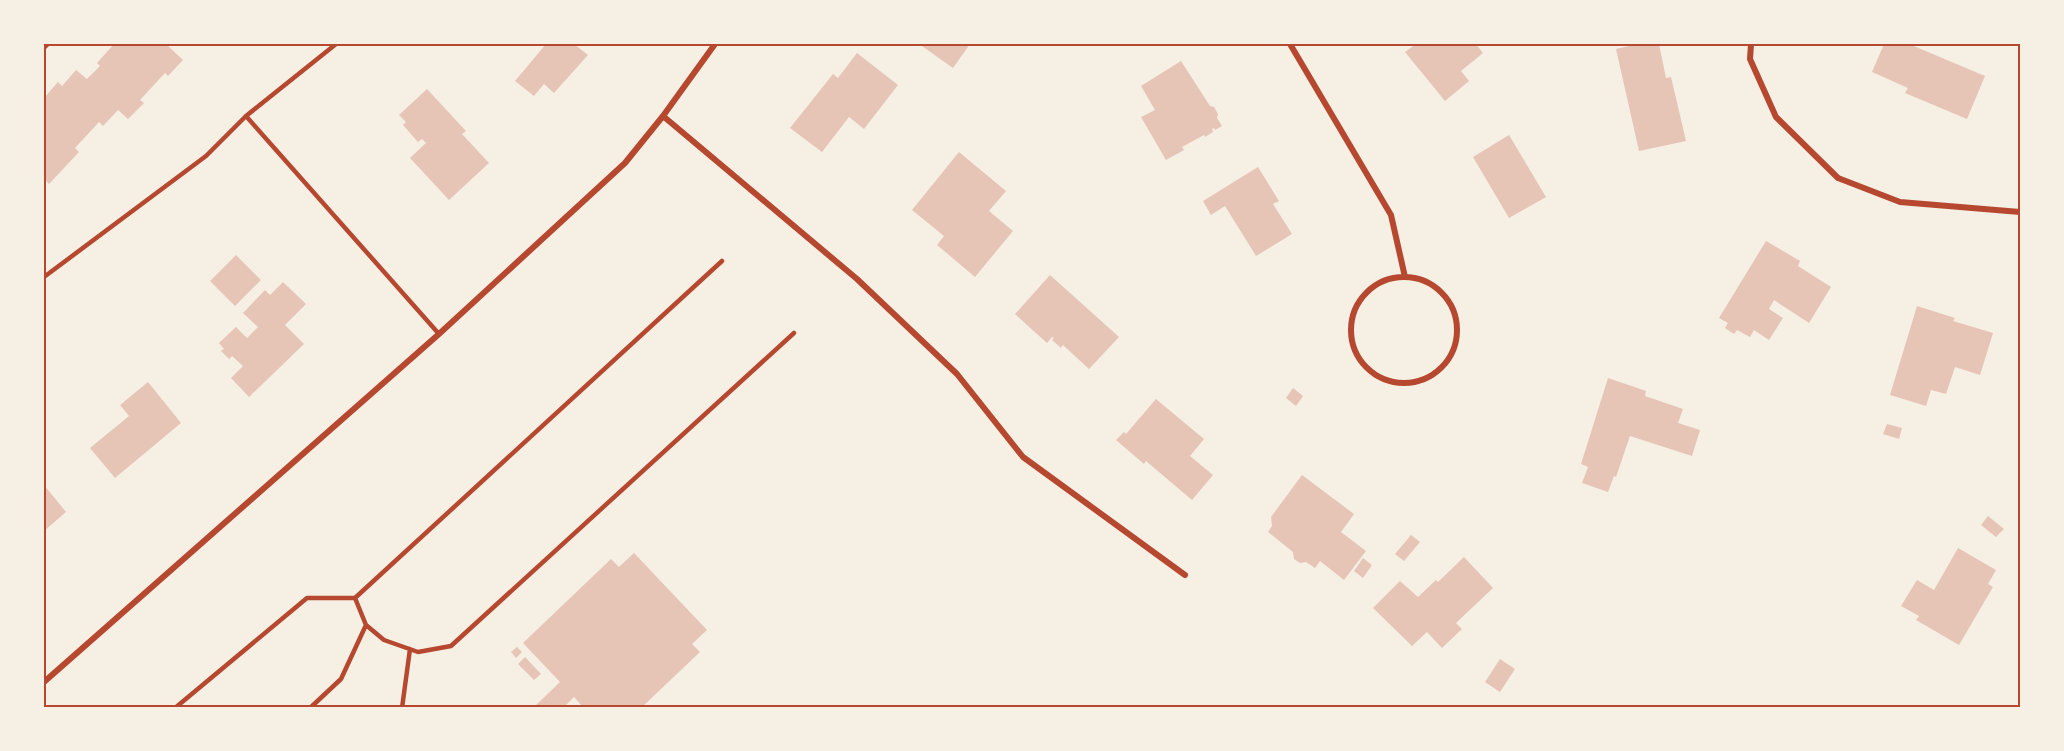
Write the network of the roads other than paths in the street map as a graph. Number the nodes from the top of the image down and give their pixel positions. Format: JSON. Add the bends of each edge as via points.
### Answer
{"nodes":[{"id":1,"x":336,"y":44,"type":"edge"},
{"id":2,"x":715,"y":44,"type":"edge"},
{"id":3,"x":1290,"y":44,"type":"edge"},
{"id":4,"x":1751,"y":44,"type":"edge"},
{"id":5,"x":246,"y":116,"type":"junction"},
{"id":6,"x":663,"y":116,"type":"junction"},
{"id":7,"x":2020,"y":212,"type":"edge"},
{"id":8,"x":722,"y":261,"type":"dead end"},
{"id":9,"x":44,"y":277,"type":"edge"},
{"id":10,"x":1405,"y":277,"type":"junction"},
{"id":11,"x":794,"y":333,"type":"dead end"},
{"id":12,"x":439,"y":334,"type":"junction"},
{"id":13,"x":1185,"y":574,"type":"dead end"},
{"id":14,"x":355,"y":598,"type":"junction"},
{"id":15,"x":366,"y":625,"type":"junction"},
{"id":16,"x":410,"y":649,"type":"junction"},
{"id":17,"x":44,"y":682,"type":"edge"},
{"id":18,"x":175,"y":708,"type":"edge"},
{"id":19,"x":310,"y":708,"type":"edge"},
{"id":20,"x":402,"y":708,"type":"edge"}],
"edges":[{"from":1,"to":5,"type":"lane"},
{"from":2,"to":6,"type":"street"},
{"from":3,"to":10,"type":"street","via":[[1391,215]]},
{"from":4,"to":7,"type":"street","via":[[1750,58],[1776,117],[1839,178],[1900,201]]},
{"from":5,"to":9,"type":"lane","via":[[206,156]]},
{"from":5,"to":12,"type":"lane"},
{"from":6,"to":12,"type":"street","via":[[626,163]]},
{"from":6,"to":13,"type":"street","via":[[866,287],[957,374],[1023,457]]},
{"from":8,"to":14,"type":"lane"},
{"from":10,"to":10,"type":"street","via":[[1385,281],[1368,292],[1356,309],[1352,330],[1355,350],[1366,367],[1383,378],[1404,383],[1424,379],[1441,368],[1453,350],[1457,331],[1453,310],[1442,293],[1425,281]]},
{"from":11,"to":16,"type":"lane","via":[[451,646],[418,652]]},
{"from":12,"to":17,"type":"street"},
{"from":14,"to":15,"type":"lane"},
{"from":14,"to":18,"type":"lane","via":[[307,598]]},
{"from":15,"to":16,"type":"lane","via":[[384,640]]},
{"from":15,"to":19,"type":"lane","via":[[341,679]]},
{"from":16,"to":20,"type":"lane"}]}
